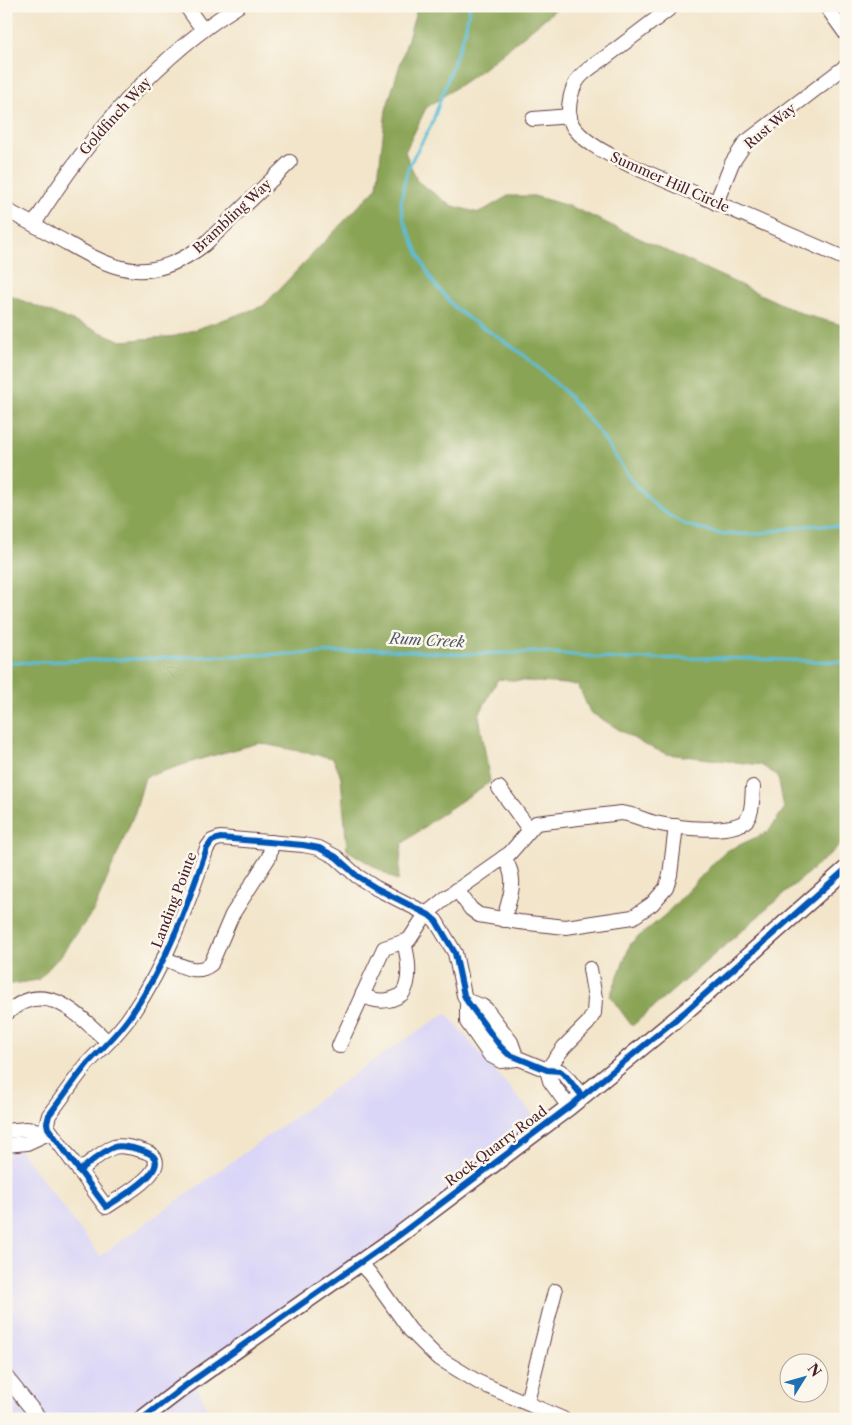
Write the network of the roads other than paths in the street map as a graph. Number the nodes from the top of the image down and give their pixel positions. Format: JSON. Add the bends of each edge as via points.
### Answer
{"nodes":[{"id":1,"x":186,"y":6,"type":"edge"},
{"id":2,"x":238,"y":6,"type":"edge"},
{"id":3,"x":673,"y":6,"type":"edge"},
{"id":4,"x":826,"y":6,"type":"edge"},
{"id":5,"x":203,"y":30,"type":"junction"},
{"id":6,"x":846,"y":34,"type":"edge"},
{"id":7,"x":846,"y":66,"type":"edge"},
{"id":8,"x":570,"y":116,"type":"junction"},
{"id":9,"x":533,"y":119,"type":"dead end"},
{"id":10,"x":290,"y":162,"type":"dead end"},
{"id":11,"x":716,"y":203,"type":"junction"},
{"id":12,"x":6,"y":210,"type":"edge"},
{"id":13,"x":34,"y":224,"type":"junction"},
{"id":14,"x":846,"y":259,"type":"edge"},
{"id":15,"x":753,"y":787,"type":"dead end"},
{"id":16,"x":499,"y":788,"type":"dead end"},
{"id":17,"x":676,"y":826,"type":"junction"},
{"id":18,"x":529,"y":830,"type":"junction"},
{"id":19,"x":272,"y":842,"type":"junction"},
{"id":20,"x":504,"y":857,"type":"junction"},
{"id":21,"x":846,"y":869,"type":"edge"},
{"id":22,"x":457,"y":890,"type":"junction"},
{"id":23,"x":426,"y":914,"type":"junction"},
{"id":24,"x":504,"y":920,"type":"junction"},
{"id":25,"x":404,"y":942,"type":"junction"},
{"id":26,"x":164,"y":958,"type":"junction"},
{"id":27,"x":590,"y":969,"type":"dead end"},
{"id":28,"x":362,"y":995,"type":"junction"},
{"id":29,"x":467,"y":1001,"type":"junction"},
{"id":30,"x":6,"y":1014,"type":"edge"},
{"id":31,"x":108,"y":1042,"type":"junction"},
{"id":32,"x":338,"y":1046,"type":"dead end"},
{"id":33,"x":517,"y":1058,"type":"junction"},
{"id":34,"x":547,"y":1070,"type":"junction"},
{"id":35,"x":582,"y":1096,"type":"junction"},
{"id":36,"x":569,"y":1106,"type":"junction"},
{"id":37,"x":6,"y":1131,"type":"edge"},
{"id":38,"x":51,"y":1132,"type":"junction"},
{"id":39,"x":6,"y":1145,"type":"edge"},
{"id":40,"x":79,"y":1171,"type":"junction"},
{"id":41,"x":360,"y":1263,"type":"junction"},
{"id":42,"x":555,"y":1290,"type":"dead end"},
{"id":43,"x":6,"y":1377,"type":"edge"},
{"id":44,"x":527,"y":1402,"type":"junction"},
{"id":45,"x":40,"y":1419,"type":"edge"},
{"id":46,"x":142,"y":1419,"type":"edge"},
{"id":47,"x":563,"y":1419,"type":"edge"}],
"edges":[{"from":1,"to":5,"type":"street"},
{"from":2,"to":5,"type":"street","name":"Goldfinch Way"},
{"from":3,"to":8,"type":"street","via":[[588,68],[573,91]]},
{"from":4,"to":6,"type":"street"},
{"from":5,"to":13,"type":"street","name":"Goldfinch Way","via":[[143,83],[108,120],[74,162]]},
{"from":7,"to":11,"type":"street","name":"Rust Way","via":[[746,142],[732,164]]},
{"from":8,"to":9,"type":"street"},
{"from":8,"to":11,"type":"street","name":"Summer Hill Circle","via":[[574,129],[604,152]]},
{"from":10,"to":13,"type":"street","name":"Brambling Way","via":[[205,244],[174,264],[152,270],[134,271],[99,262]]},
{"from":11,"to":14,"type":"street","name":"Summer Hill Circle"},
{"from":12,"to":13,"type":"street","name":"Brambling Way"},
{"from":15,"to":17,"type":"street","via":[[750,814],[743,823],[718,828]]},
{"from":16,"to":18,"type":"street"},
{"from":17,"to":18,"type":"street","via":[[621,813],[544,821]]},
{"from":17,"to":24,"type":"street","via":[[666,888],[657,900],[638,914],[566,928]]},
{"from":18,"to":20,"type":"street"},
{"from":19,"to":23,"type":"street","name":"Landing Pointe","via":[[319,848],[336,857],[363,880]]},
{"from":19,"to":26,"type":"street","name":"Landing Pointe","via":[[224,837],[212,841],[181,924]]},
{"from":19,"to":26,"type":"street","name":"Landing Pointe","via":[[268,857],[235,909],[211,964],[196,970]]},
{"from":20,"to":22,"type":"street"},
{"from":20,"to":24,"type":"street","via":[[513,881]]},
{"from":21,"to":35,"type":"street","name":"Rock Quarry Road","via":[[686,1011]]},
{"from":22,"to":23,"type":"street"},
{"from":22,"to":24,"type":"street","via":[[475,913]]},
{"from":23,"to":25,"type":"street","via":[[412,936]]},
{"from":23,"to":29,"type":"street","name":"Landing Pointe","via":[[436,922],[455,953]]},
{"from":25,"to":28,"type":"street","via":[[384,948]]},
{"from":25,"to":28,"type":"street","via":[[408,970],[402,994],[385,1001]]},
{"from":26,"to":31,"type":"street","name":"Landing Pointe","via":[[132,1014]]},
{"from":27,"to":34,"type":"street","via":[[595,1006],[591,1018],[564,1046]]},
{"from":28,"to":32,"type":"street"},
{"from":29,"to":33,"type":"street","via":[[486,1009],[512,1042]]},
{"from":29,"to":33,"type":"street","name":"Landing Pointe","via":[[467,1022],[490,1055],[501,1061]]},
{"from":30,"to":31,"type":"street","via":[[28,1000],[60,1002]]},
{"from":31,"to":38,"type":"street","name":"Landing Pointe","via":[[49,1115],[47,1126]]},
{"from":33,"to":34,"type":"street","name":"Landing Pointe"},
{"from":34,"to":35,"type":"street","name":"Landing Pointe","via":[[560,1071]]},
{"from":34,"to":36,"type":"street","via":[[550,1080]]},
{"from":35,"to":36,"type":"street","name":"Rock Quarry Road"},
{"from":36,"to":41,"type":"street","name":"Rock Quarry Road"},
{"from":37,"to":38,"type":"street"},
{"from":38,"to":39,"type":"street","via":[[27,1143]]},
{"from":38,"to":40,"type":"street"},
{"from":40,"to":40,"type":"street","via":[[117,1146],[148,1151],[154,1159],[150,1174],[106,1207]]},
{"from":41,"to":44,"type":"street","via":[[410,1330],[437,1357],[478,1382]]},
{"from":41,"to":46,"type":"street","name":"Rock Quarry Road"},
{"from":42,"to":44,"type":"street"},
{"from":43,"to":45,"type":"street"},
{"from":44,"to":47,"type":"street"}]}
